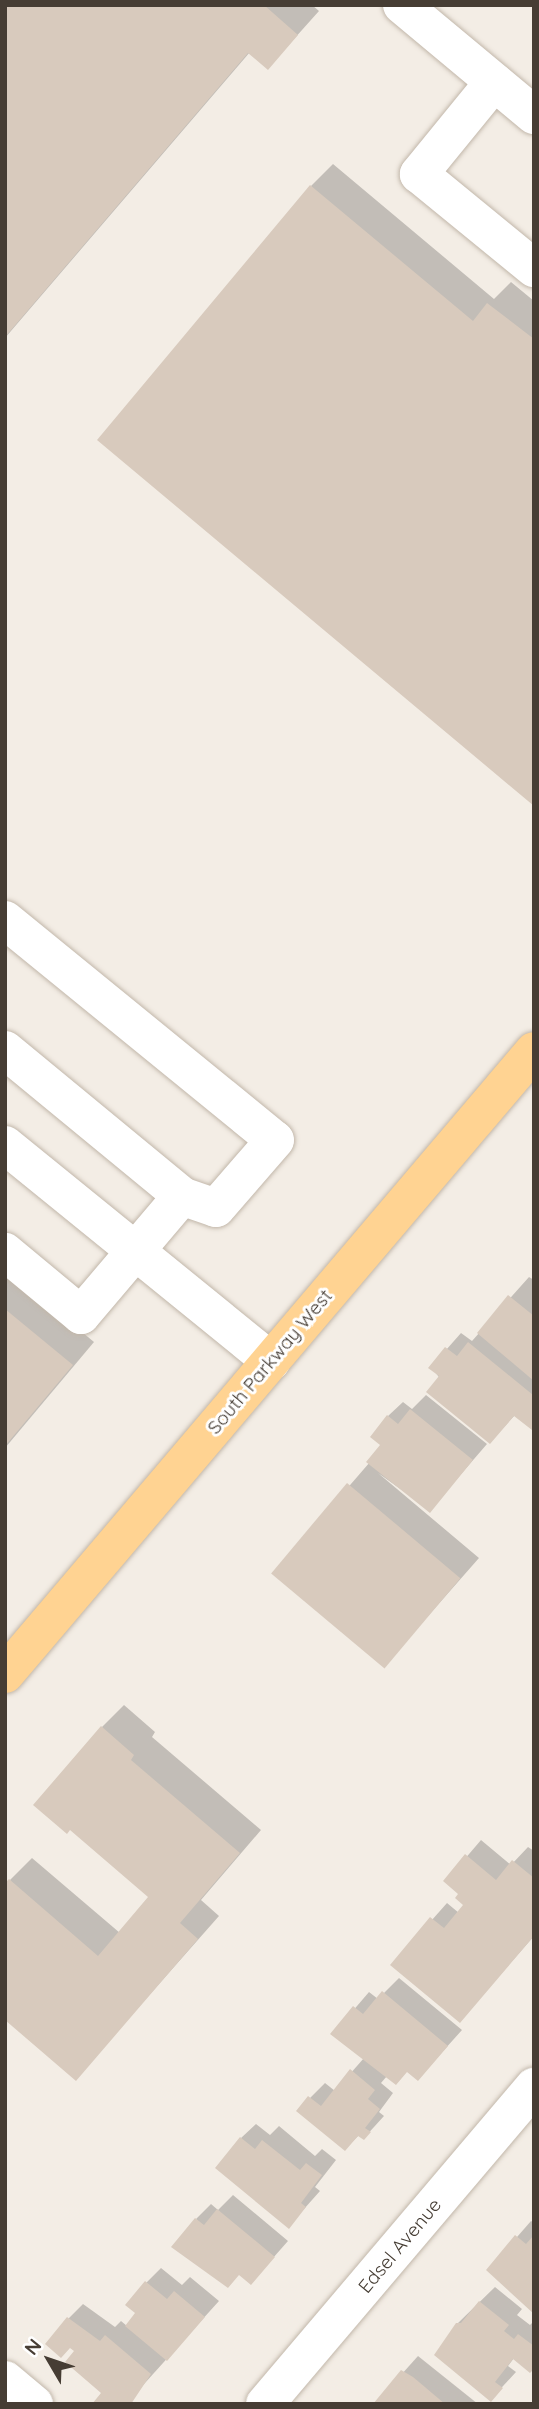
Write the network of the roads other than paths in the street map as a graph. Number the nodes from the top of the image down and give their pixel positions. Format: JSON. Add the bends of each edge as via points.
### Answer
{"nodes":[{"id":1,"x":402,"y":5,"type":"edge"},
{"id":2,"x":494,"y":82,"type":"junction"},
{"id":3,"x":534,"y":116,"type":"edge"},
{"id":4,"x":534,"y":268,"type":"edge"},
{"id":5,"x":5,"y":920,"type":"edge"},
{"id":6,"x":5,"y":1050,"type":"edge"},
{"id":7,"x":534,"y":1051,"type":"edge"},
{"id":8,"x":5,"y":1144,"type":"edge"},
{"id":9,"x":182,"y":1196,"type":"junction"},
{"id":10,"x":135,"y":1250,"type":"junction"},
{"id":11,"x":5,"y":1252,"type":"edge"},
{"id":12,"x":271,"y":1361,"type":"junction"},
{"id":13,"x":5,"y":1674,"type":"edge"},
{"id":14,"x":534,"y":2087,"type":"edge"},
{"id":15,"x":5,"y":2379,"type":"edge"},
{"id":16,"x":34,"y":2404,"type":"edge"},
{"id":17,"x":265,"y":2404,"type":"edge"}],
"edges":[{"from":1,"to":2,"type":"street"},
{"from":2,"to":3,"type":"street"},
{"from":2,"to":4,"type":"street","via":[[419,174]]},
{"from":5,"to":9,"type":"street","via":[[275,1140],[216,1208]]},
{"from":6,"to":9,"type":"street"},
{"from":7,"to":12,"type":"main road","name":"South Parkway West"},
{"from":8,"to":10,"type":"street"},
{"from":9,"to":10,"type":"street"},
{"from":10,"to":11,"type":"street","via":[[81,1315]]},
{"from":10,"to":12,"type":"street"},
{"from":12,"to":13,"type":"main road","name":"South Parkway West"},
{"from":14,"to":17,"type":"street","name":"Edsel Avenue"},
{"from":15,"to":16,"type":"street"}]}
